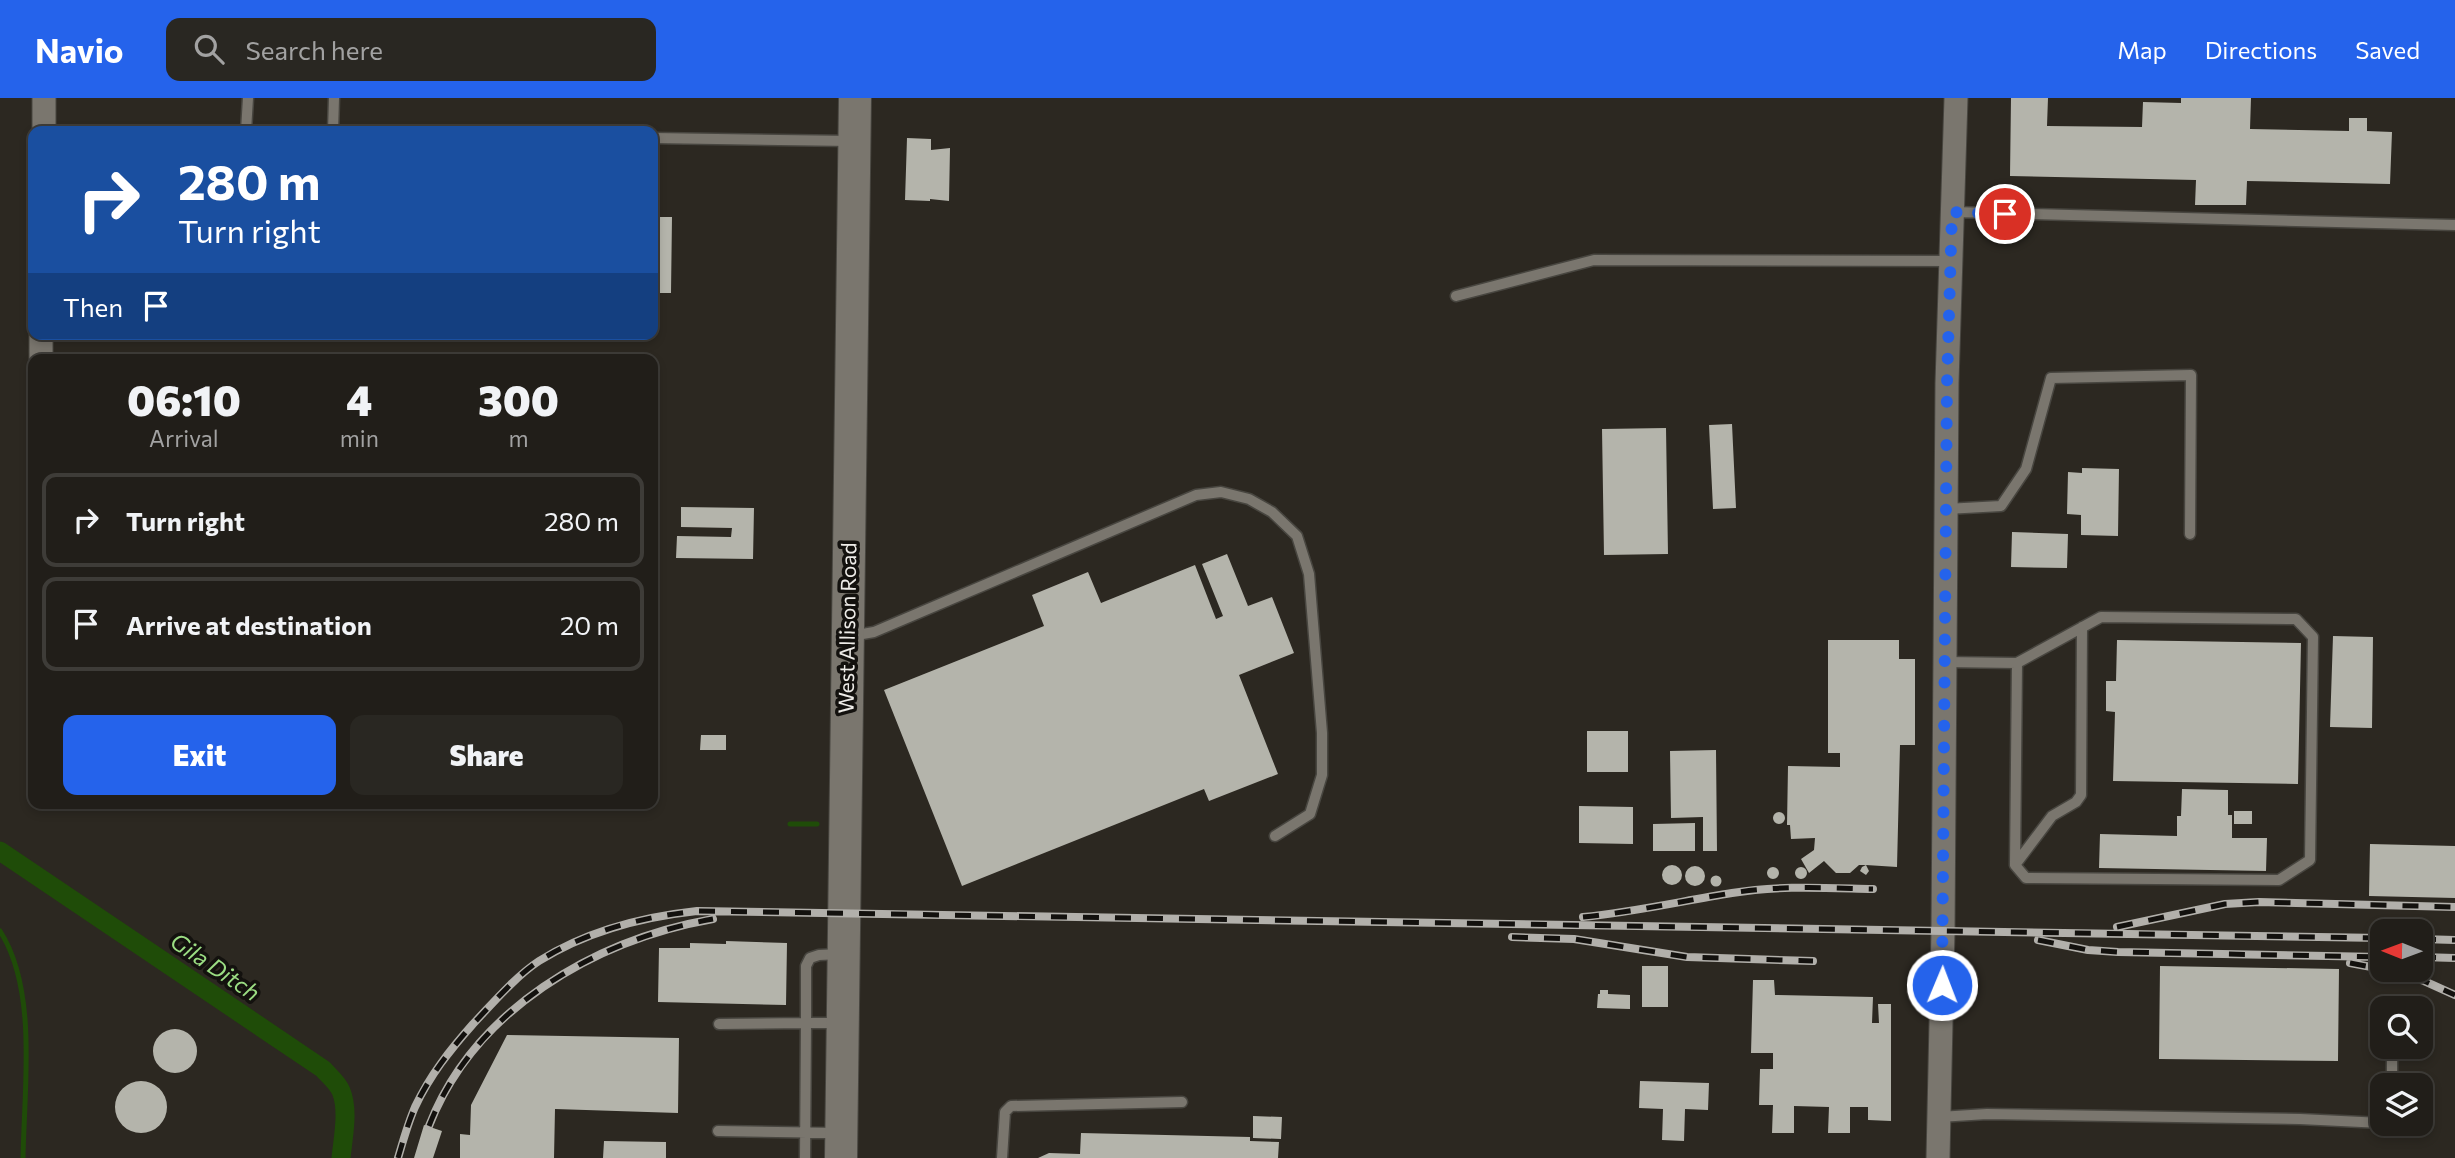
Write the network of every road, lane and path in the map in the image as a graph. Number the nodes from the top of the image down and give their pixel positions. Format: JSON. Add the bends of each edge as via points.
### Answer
{"nodes":[{"id":1,"x":44,"y":98,"type":"edge"},
{"id":2,"x":248,"y":98,"type":"edge"},
{"id":3,"x":334,"y":98,"type":"edge"},
{"id":4,"x":855,"y":98,"type":"edge"},
{"id":5,"x":1956,"y":98,"type":"edge"},
{"id":6,"x":44,"y":126,"type":"edge"},
{"id":7,"x":246,"y":126,"type":"edge"},
{"id":8,"x":333,"y":126,"type":"edge"},
{"id":9,"x":658,"y":138,"type":"edge"},
{"id":10,"x":854,"y":142,"type":"junction"},
{"id":11,"x":1952,"y":212,"type":"junction"},
{"id":12,"x":2455,"y":225,"type":"edge"},
{"id":13,"x":1951,"y":261,"type":"junction"},
{"id":14,"x":1456,"y":296,"type":"dead end"},
{"id":15,"x":1946,"y":509,"type":"junction"},
{"id":16,"x":2190,"y":534,"type":"dead end"},
{"id":17,"x":2082,"y":627,"type":"junction"},
{"id":18,"x":848,"y":636,"type":"junction"},
{"id":19,"x":1945,"y":662,"type":"junction"},
{"id":20,"x":2017,"y":663,"type":"junction"},
{"id":21,"x":1275,"y":836,"type":"dead end"},
{"id":22,"x":2015,"y":865,"type":"junction"},
{"id":23,"x":844,"y":954,"type":"junction"},
{"id":24,"x":806,"y":1023,"type":"junction"},
{"id":25,"x":843,"y":1023,"type":"junction"},
{"id":26,"x":719,"y":1024,"type":"dead end"},
{"id":27,"x":1182,"y":1102,"type":"dead end"},
{"id":28,"x":1939,"y":1117,"type":"junction"},
{"id":29,"x":2370,"y":1122,"type":"edge"},
{"id":30,"x":718,"y":1131,"type":"dead end"},
{"id":31,"x":804,"y":1133,"type":"junction"},
{"id":32,"x":841,"y":1146,"type":"edge"},
{"id":33,"x":805,"y":1158,"type":"edge"},
{"id":34,"x":1002,"y":1158,"type":"edge"},
{"id":35,"x":1938,"y":1158,"type":"edge"}],
"edges":[{"from":1,"to":6,"type":"street"},
{"from":2,"to":7,"type":"lane"},
{"from":3,"to":8,"type":"lane"},
{"from":4,"to":10,"type":"street","name":"West Allison Road"},
{"from":5,"to":11,"type":"street"},
{"from":9,"to":10,"type":"lane"},
{"from":10,"to":18,"type":"street","name":"West Allison Road"},
{"from":11,"to":12,"type":"lane"},
{"from":11,"to":13,"type":"street"},
{"from":13,"to":14,"type":"lane","via":[[1594,260]]},
{"from":13,"to":15,"type":"street"},
{"from":15,"to":16,"type":"lane","via":[[2001,506],[2026,469],[2051,378],[2191,375]]},
{"from":15,"to":19,"type":"street"},
{"from":17,"to":20,"type":"lane"},
{"from":17,"to":22,"type":"lane","via":[[2081,795],[2076,803],[2052,816]]},
{"from":17,"to":22,"type":"lane","via":[[2101,617],[2296,619],[2313,637],[2310,860],[2279,880],[2026,878]]},
{"from":18,"to":21,"type":"lane","via":[[874,632],[1196,495],[1221,492],[1249,499],[1272,512],[1297,536],[1309,575],[1322,733],[1322,775],[1310,814]]},
{"from":18,"to":23,"type":"street","name":"West Allison Road"},
{"from":19,"to":20,"type":"lane"},
{"from":19,"to":28,"type":"street"},
{"from":20,"to":22,"type":"lane"},
{"from":23,"to":24,"type":"lane","via":[[810,958],[806,966]]},
{"from":23,"to":25,"type":"street","name":"West Allison Road"},
{"from":24,"to":25,"type":"lane"},
{"from":24,"to":26,"type":"lane"},
{"from":24,"to":31,"type":"lane"},
{"from":25,"to":32,"type":"street","name":"West Allison Road"},
{"from":27,"to":34,"type":"lane","via":[[1011,1106],[1005,1112]]},
{"from":28,"to":29,"type":"lane","via":[[1987,1114]]},
{"from":28,"to":35,"type":"street"},
{"from":30,"to":31,"type":"lane"},
{"from":31,"to":32,"type":"lane"},
{"from":31,"to":33,"type":"lane"}]}
